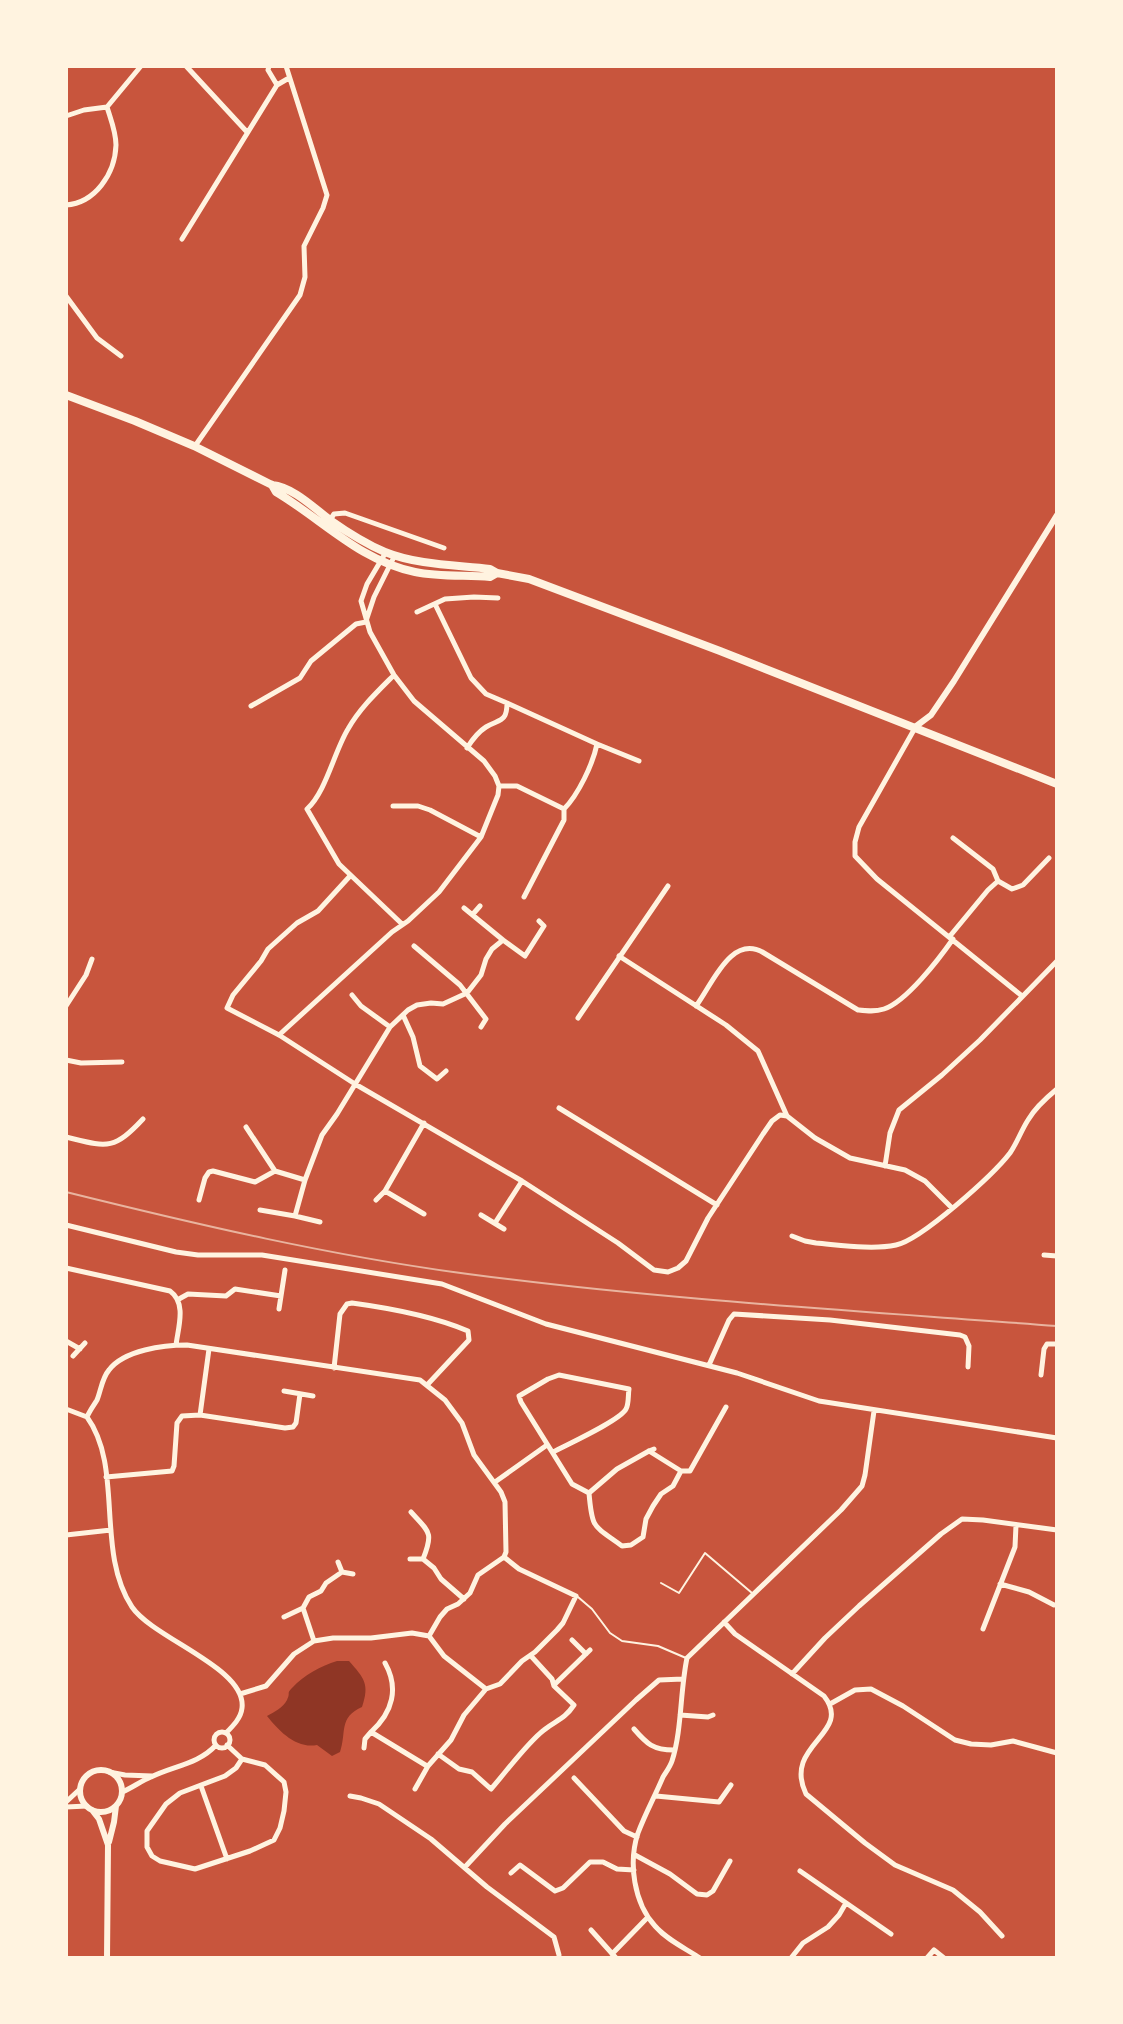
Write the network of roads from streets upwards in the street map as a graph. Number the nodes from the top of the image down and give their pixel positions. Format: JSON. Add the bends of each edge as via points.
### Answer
{"nodes":[{"id":1,"x":141,"y":66,"type":"edge"},
{"id":2,"x":186,"y":66,"type":"edge"},
{"id":3,"x":269,"y":66,"type":"edge"},
{"id":4,"x":286,"y":66,"type":"edge"},
{"id":5,"x":289,"y":78,"type":"junction"},
{"id":6,"x":277,"y":85,"type":"junction"},
{"id":7,"x":107,"y":107,"type":"junction"},
{"id":8,"x":66,"y":116,"type":"edge"},
{"id":9,"x":247,"y":132,"type":"junction"},
{"id":10,"x":66,"y":205,"type":"edge"},
{"id":11,"x":182,"y":239,"type":"dead end"},
{"id":12,"x":66,"y":296,"type":"edge"},
{"id":13,"x":121,"y":356,"type":"dead end"},
{"id":14,"x":66,"y":395,"type":"edge"},
{"id":15,"x":194,"y":446,"type":"junction"},
{"id":16,"x":1056,"y":520,"type":"edge"},
{"id":17,"x":329,"y":524,"type":"junction"},
{"id":18,"x":444,"y":548,"type":"dead end"},
{"id":19,"x":390,"y":554,"type":"junction"},
{"id":20,"x":380,"y":561,"type":"junction"},
{"id":21,"x":390,"y":565,"type":"junction"},
{"id":22,"x":497,"y":573,"type":"junction"},
{"id":23,"x":498,"y":598,"type":"dead end"},
{"id":24,"x":435,"y":604,"type":"junction"},
{"id":25,"x":417,"y":612,"type":"dead end"},
{"id":26,"x":366,"y":622,"type":"junction"},
{"id":27,"x":394,"y":675,"type":"junction"},
{"id":28,"x":507,"y":703,"type":"junction"},
{"id":29,"x":251,"y":706,"type":"dead end"},
{"id":30,"x":915,"y":727,"type":"junction"},
{"id":31,"x":597,"y":744,"type":"junction"},
{"id":32,"x":467,"y":748,"type":"junction"},
{"id":33,"x":639,"y":761,"type":"dead end"},
{"id":34,"x":1057,"y":784,"type":"edge"},
{"id":35,"x":499,"y":786,"type":"junction"},
{"id":36,"x":393,"y":806,"type":"dead end"},
{"id":37,"x":564,"y":809,"type":"junction"},
{"id":38,"x":481,"y":837,"type":"junction"},
{"id":39,"x":953,"y":838,"type":"dead end"},
{"id":40,"x":1049,"y":858,"type":"dead end"},
{"id":41,"x":350,"y":876,"type":"junction"},
{"id":42,"x":998,"y":881,"type":"junction"},
{"id":43,"x":668,"y":886,"type":"dead end"},
{"id":44,"x":524,"y":897,"type":"dead end"},
{"id":45,"x":480,"y":906,"type":"dead end"},
{"id":46,"x":464,"y":908,"type":"dead end"},
{"id":47,"x":473,"y":914,"type":"junction"},
{"id":48,"x":539,"y":921,"type":"dead end"},
{"id":49,"x":402,"y":924,"type":"junction"},
{"id":50,"x":951,"y":938,"type":"junction"},
{"id":51,"x":503,"y":940,"type":"junction"},
{"id":52,"x":414,"y":946,"type":"dead end"},
{"id":53,"x":619,"y":956,"type":"junction"},
{"id":54,"x":92,"y":959,"type":"dead end"},
{"id":55,"x":1057,"y":961,"type":"edge"},
{"id":56,"x":467,"y":993,"type":"junction"},
{"id":57,"x":352,"y":995,"type":"dead end"},
{"id":58,"x":1022,"y":996,"type":"junction"},
{"id":59,"x":66,"y":1006,"type":"edge"},
{"id":60,"x":696,"y":1006,"type":"junction"},
{"id":61,"x":403,"y":1015,"type":"junction"},
{"id":62,"x":578,"y":1018,"type":"dead end"},
{"id":63,"x":390,"y":1027,"type":"junction"},
{"id":64,"x":481,"y":1027,"type":"dead end"},
{"id":65,"x":279,"y":1035,"type":"junction"},
{"id":66,"x":66,"y":1060,"type":"edge"},
{"id":67,"x":122,"y":1062,"type":"dead end"},
{"id":68,"x":446,"y":1071,"type":"dead end"},
{"id":69,"x":355,"y":1084,"type":"junction"},
{"id":70,"x":1057,"y":1089,"type":"edge"},
{"id":71,"x":559,"y":1108,"type":"dead end"},
{"id":72,"x":787,"y":1116,"type":"junction"},
{"id":73,"x":143,"y":1119,"type":"dead end"},
{"id":74,"x":424,"y":1123,"type":"junction"},
{"id":75,"x":246,"y":1127,"type":"dead end"},
{"id":76,"x":66,"y":1137,"type":"edge"},
{"id":77,"x":885,"y":1166,"type":"junction"},
{"id":78,"x":275,"y":1171,"type":"junction"},
{"id":79,"x":305,"y":1180,"type":"junction"},
{"id":80,"x":522,"y":1181,"type":"junction"},
{"id":81,"x":385,"y":1191,"type":"junction"},
{"id":82,"x":199,"y":1200,"type":"dead end"},
{"id":83,"x":376,"y":1200,"type":"dead end"},
{"id":84,"x":422,"y":1202,"type":"dead end"},
{"id":85,"x":717,"y":1205,"type":"junction"},
{"id":86,"x":952,"y":1208,"type":"junction"},
{"id":87,"x":260,"y":1210,"type":"dead end"},
{"id":88,"x":481,"y":1215,"type":"dead end"},
{"id":89,"x":295,"y":1216,"type":"junction"},
{"id":90,"x":320,"y":1222,"type":"dead end"},
{"id":91,"x":495,"y":1223,"type":"junction"},
{"id":92,"x":66,"y":1225,"type":"edge"},
{"id":93,"x":504,"y":1229,"type":"dead end"},
{"id":94,"x":792,"y":1236,"type":"dead end"},
{"id":95,"x":1044,"y":1255,"type":"dead end"},
{"id":96,"x":1057,"y":1256,"type":"edge"},
{"id":97,"x":66,"y":1268,"type":"edge"},
{"id":98,"x":285,"y":1270,"type":"dead end"},
{"id":99,"x":281,"y":1296,"type":"junction"},
{"id":100,"x":179,"y":1299,"type":"junction"},
{"id":101,"x":279,"y":1309,"type":"dead end"},
{"id":102,"x":66,"y":1341,"type":"edge"},
{"id":103,"x":85,"y":1343,"type":"dead end"},
{"id":104,"x":1057,"y":1344,"type":"edge"},
{"id":105,"x":176,"y":1345,"type":"junction"},
{"id":106,"x":80,"y":1349,"type":"junction"},
{"id":107,"x":209,"y":1349,"type":"junction"},
{"id":108,"x":73,"y":1356,"type":"dead end"},
{"id":109,"x":709,"y":1365,"type":"junction"},
{"id":110,"x":968,"y":1367,"type":"dead end"},
{"id":111,"x":334,"y":1368,"type":"junction"},
{"id":112,"x":1041,"y":1375,"type":"dead end"},
{"id":113,"x":428,"y":1384,"type":"junction"},
{"id":114,"x":284,"y":1391,"type":"dead end"},
{"id":115,"x":300,"y":1394,"type":"junction"},
{"id":116,"x":313,"y":1396,"type":"dead end"},
{"id":117,"x":726,"y":1407,"type":"dead end"},
{"id":118,"x":66,"y":1409,"type":"edge"},
{"id":119,"x":874,"y":1411,"type":"junction"},
{"id":120,"x":200,"y":1415,"type":"junction"},
{"id":121,"x":87,"y":1417,"type":"junction"},
{"id":122,"x":1057,"y":1438,"type":"edge"},
{"id":123,"x":547,"y":1445,"type":"junction"},
{"id":124,"x":553,"y":1452,"type":"junction"},
{"id":125,"x":681,"y":1471,"type":"junction"},
{"id":126,"x":106,"y":1477,"type":"junction"},
{"id":127,"x":495,"y":1482,"type":"junction"},
{"id":128,"x":589,"y":1493,"type":"junction"},
{"id":129,"x":411,"y":1512,"type":"dead end"},
{"id":130,"x":1016,"y":1525,"type":"junction"},
{"id":131,"x":111,"y":1530,"type":"junction"},
{"id":132,"x":1057,"y":1530,"type":"edge"},
{"id":133,"x":66,"y":1535,"type":"edge"},
{"id":134,"x":504,"y":1557,"type":"junction"},
{"id":135,"x":410,"y":1559,"type":"dead end"},
{"id":136,"x":423,"y":1559,"type":"junction"},
{"id":137,"x":338,"y":1562,"type":"dead end"},
{"id":138,"x":342,"y":1572,"type":"junction"},
{"id":139,"x":353,"y":1574,"type":"dead end"},
{"id":140,"x":1000,"y":1584,"type":"junction"},
{"id":141,"x":464,"y":1599,"type":"junction"},
{"id":142,"x":1054,"y":1605,"type":"dead end"},
{"id":143,"x":303,"y":1608,"type":"junction"},
{"id":144,"x":284,"y":1617,"type":"dead end"},
{"id":145,"x":724,"y":1622,"type":"junction"},
{"id":146,"x":983,"y":1629,"type":"dead end"},
{"id":147,"x":429,"y":1636,"type":"junction"},
{"id":148,"x":572,"y":1640,"type":"dead end"},
{"id":149,"x":314,"y":1641,"type":"junction"},
{"id":150,"x":531,"y":1656,"type":"junction"},
{"id":151,"x":385,"y":1663,"type":"dead end"},
{"id":152,"x":792,"y":1674,"type":"junction"},
{"id":153,"x":683,"y":1679,"type":"junction"},
{"id":154,"x":554,"y":1686,"type":"junction"},
{"id":155,"x":486,"y":1689,"type":"junction"},
{"id":156,"x":240,"y":1694,"type":"junction"},
{"id":157,"x":830,"y":1704,"type":"junction"},
{"id":158,"x":680,"y":1715,"type":"junction"},
{"id":159,"x":713,"y":1715,"type":"dead end"},
{"id":160,"x":634,"y":1729,"type":"dead end"},
{"id":161,"x":371,"y":1732,"type":"junction"},
{"id":162,"x":226,"y":1733,"type":"junction"},
{"id":163,"x":216,"y":1745,"type":"junction"},
{"id":164,"x":227,"y":1745,"type":"junction"},
{"id":165,"x":364,"y":1748,"type":"dead end"},
{"id":166,"x":674,"y":1750,"type":"junction"},
{"id":167,"x":1057,"y":1753,"type":"edge"},
{"id":168,"x":438,"y":1754,"type":"junction"},
{"id":169,"x":242,"y":1759,"type":"junction"},
{"id":170,"x":428,"y":1766,"type":"junction"},
{"id":171,"x":109,"y":1772,"type":"junction"},
{"id":172,"x":153,"y":1776,"type":"junction"},
{"id":173,"x":574,"y":1778,"type":"dead end"},
{"id":174,"x":731,"y":1785,"type":"dead end"},
{"id":175,"x":201,"y":1786,"type":"junction"},
{"id":176,"x":80,"y":1789,"type":"junction"},
{"id":177,"x":415,"y":1789,"type":"dead end"},
{"id":178,"x":122,"y":1792,"type":"junction"},
{"id":179,"x":350,"y":1796,"type":"dead end"},
{"id":180,"x":656,"y":1796,"type":"junction"},
{"id":181,"x":66,"y":1804,"type":"edge"},
{"id":182,"x":116,"y":1805,"type":"junction"},
{"id":183,"x":90,"y":1808,"type":"junction"},
{"id":184,"x":637,"y":1837,"type":"junction"},
{"id":185,"x":108,"y":1845,"type":"junction"},
{"id":186,"x":635,"y":1855,"type":"junction"},
{"id":187,"x":227,"y":1859,"type":"junction"},
{"id":188,"x":730,"y":1861,"type":"dead end"},
{"id":189,"x":465,"y":1867,"type":"junction"},
{"id":190,"x":634,"y":1870,"type":"junction"},
{"id":191,"x":800,"y":1871,"type":"dead end"},
{"id":192,"x":511,"y":1873,"type":"dead end"},
{"id":193,"x":846,"y":1903,"type":"junction"},
{"id":194,"x":648,"y":1917,"type":"junction"},
{"id":195,"x":591,"y":1930,"type":"dead end"},
{"id":196,"x":891,"y":1934,"type":"dead end"},
{"id":197,"x":1002,"y":1936,"type":"dead end"},
{"id":198,"x":559,"y":1955,"type":"dead end"},
{"id":199,"x":614,"y":1956,"type":"edge"},
{"id":200,"x":107,"y":1958,"type":"edge"},
{"id":201,"x":700,"y":1958,"type":"edge"},
{"id":202,"x":791,"y":1958,"type":"edge"},
{"id":203,"x":927,"y":1958,"type":"edge"},
{"id":204,"x":944,"y":1958,"type":"edge"}],
"edges":[{"from":1,"to":7,"type":"street"},
{"from":2,"to":9,"type":"street"},
{"from":3,"to":6,"type":"street"},
{"from":4,"to":5,"type":"street"},
{"from":5,"to":6,"type":"street"},
{"from":5,"to":15,"type":"street","via":[[327,195],[304,246],[300,295]]},
{"from":6,"to":9,"type":"street"},
{"from":7,"to":8,"type":"street"},
{"from":7,"to":10,"type":"street","via":[[115,134],[112,167],[90,198]]},
{"from":9,"to":11,"type":"street"},
{"from":12,"to":13,"type":"street","via":[[97,338]]},
{"from":14,"to":15,"type":"main road"},
{"from":15,"to":17,"type":"main road","via":[[272,485]]},
{"from":16,"to":30,"type":"street","via":[[931,715]]},
{"from":17,"to":18,"type":"street","via":[[334,514],[345,513]]},
{"from":17,"to":19,"type":"main road"},
{"from":17,"to":20,"type":"main road","via":[[345,541]]},
{"from":19,"to":20,"type":"street"},
{"from":19,"to":21,"type":"street"},
{"from":19,"to":22,"type":"main road"},
{"from":20,"to":21,"type":"main road"},
{"from":20,"to":26,"type":"street","via":[[361,601]]},
{"from":21,"to":22,"type":"main road","via":[[417,573]]},
{"from":21,"to":26,"type":"street"},
{"from":22,"to":30,"type":"main road","via":[[529,579]]},
{"from":23,"to":24,"type":"street","via":[[455,598]]},
{"from":24,"to":25,"type":"street"},
{"from":24,"to":28,"type":"street","via":[[471,678],[486,694]]},
{"from":26,"to":27,"type":"street"},
{"from":26,"to":29,"type":"street","via":[[356,624],[311,661],[300,678]]},
{"from":27,"to":32,"type":"street","via":[[414,701]]},
{"from":27,"to":41,"type":"street","via":[[348,729],[307,809]]},
{"from":28,"to":31,"type":"street"},
{"from":28,"to":32,"type":"street","via":[[502,719]]},
{"from":30,"to":34,"type":"main road"},
{"from":30,"to":50,"type":"street","via":[[859,827],[855,856]]},
{"from":31,"to":33,"type":"street"},
{"from":31,"to":37,"type":"street"},
{"from":32,"to":35,"type":"street","via":[[484,761]]},
{"from":35,"to":37,"type":"street","via":[[517,786]]},
{"from":35,"to":38,"type":"street"},
{"from":36,"to":38,"type":"street","via":[[430,810]]},
{"from":37,"to":44,"type":"street","via":[[564,820]]},
{"from":38,"to":49,"type":"street","via":[[439,892]]},
{"from":39,"to":42,"type":"street","via":[[993,869]]},
{"from":40,"to":42,"type":"street","via":[[1023,885],[1012,889]]},
{"from":41,"to":49,"type":"street"},
{"from":41,"to":65,"type":"street","via":[[318,911],[268,949],[227,1008]]},
{"from":42,"to":50,"type":"street"},
{"from":43,"to":53,"type":"street"},
{"from":45,"to":47,"type":"street"},
{"from":46,"to":47,"type":"street"},
{"from":47,"to":51,"type":"street"},
{"from":48,"to":51,"type":"street","via":[[544,926],[525,956]]},
{"from":49,"to":65,"type":"street"},
{"from":50,"to":58,"type":"street"},
{"from":50,"to":60,"type":"street","via":[[918,982],[882,1010],[858,1010],[751,948],[730,956]]},
{"from":51,"to":56,"type":"street","via":[[492,949]]},
{"from":52,"to":56,"type":"street"},
{"from":53,"to":60,"type":"street"},
{"from":53,"to":62,"type":"street"},
{"from":54,"to":59,"type":"street"},
{"from":55,"to":58,"type":"street"},
{"from":56,"to":61,"type":"street","via":[[443,1004],[417,1005]]},
{"from":56,"to":64,"type":"street","via":[[486,1019]]},
{"from":57,"to":63,"type":"street"},
{"from":58,"to":77,"type":"street","via":[[899,1110]]},
{"from":60,"to":72,"type":"street","via":[[758,1051]]},
{"from":61,"to":63,"type":"street"},
{"from":61,"to":68,"type":"street","via":[[420,1066],[437,1079]]},
{"from":63,"to":69,"type":"street"},
{"from":65,"to":69,"type":"street"},
{"from":66,"to":67,"type":"street"},
{"from":69,"to":74,"type":"street"},
{"from":69,"to":79,"type":"street","via":[[322,1135]]},
{"from":70,"to":86,"type":"street","via":[[1026,1122],[1001,1163]]},
{"from":71,"to":85,"type":"street"},
{"from":72,"to":77,"type":"street","via":[[843,1156]]},
{"from":72,"to":85,"type":"street","via":[[772,1121]]},
{"from":73,"to":76,"type":"street","via":[[112,1144]]},
{"from":74,"to":80,"type":"street"},
{"from":74,"to":81,"type":"street"},
{"from":75,"to":78,"type":"street"},
{"from":77,"to":86,"type":"street","via":[[917,1176]]},
{"from":78,"to":79,"type":"street"},
{"from":78,"to":82,"type":"street","via":[[255,1182],[209,1172]]},
{"from":79,"to":89,"type":"street"},
{"from":80,"to":85,"type":"street","via":[[654,1270],[668,1272],[686,1261]]},
{"from":80,"to":91,"type":"street"},
{"from":81,"to":83,"type":"street"},
{"from":81,"to":84,"type":"street","via":[[420,1212]]},
{"from":86,"to":94,"type":"street","via":[[895,1246],[816,1243]]},
{"from":87,"to":89,"type":"street"},
{"from":88,"to":91,"type":"street"},
{"from":89,"to":90,"type":"street"},
{"from":91,"to":93,"type":"street"},
{"from":92,"to":109,"type":"street","via":[[176,1252],[262,1255],[442,1284],[546,1324]]},
{"from":95,"to":96,"type":"street"},
{"from":97,"to":100,"type":"street","via":[[170,1291]]},
{"from":98,"to":99,"type":"street"},
{"from":99,"to":100,"type":"street","via":[[235,1289],[226,1296],[188,1294]]},
{"from":99,"to":101,"type":"street"},
{"from":100,"to":105,"type":"street"},
{"from":102,"to":106,"type":"street"},
{"from":103,"to":106,"type":"street"},
{"from":104,"to":112,"type":"street","via":[[1044,1349]]},
{"from":105,"to":107,"type":"street"},
{"from":105,"to":121,"type":"street","via":[[113,1364]]},
{"from":106,"to":108,"type":"street"},
{"from":107,"to":111,"type":"street"},
{"from":107,"to":120,"type":"street"},
{"from":109,"to":110,"type":"street","via":[[734,1314],[960,1335],[969,1346]]},
{"from":109,"to":119,"type":"street","via":[[819,1401]]},
{"from":111,"to":113,"type":"street"},
{"from":111,"to":113,"type":"street","via":[[340,1314],[347,1304],[385,1308],[468,1331],[469,1340]]},
{"from":113,"to":127,"type":"street","via":[[462,1423],[474,1455]]},
{"from":114,"to":115,"type":"street"},
{"from":115,"to":116,"type":"street"},
{"from":115,"to":120,"type":"street","via":[[293,1427]]},
{"from":117,"to":125,"type":"street","via":[[690,1471]]},
{"from":118,"to":121,"type":"street"},
{"from":119,"to":122,"type":"street"},
{"from":119,"to":145,"type":"street","via":[[862,1486]]},
{"from":120,"to":126,"type":"street","via":[[178,1419],[172,1471]]},
{"from":121,"to":126,"type":"street","via":[[97,1431]]},
{"from":123,"to":124,"type":"street"},
{"from":123,"to":124,"type":"street","via":[[519,1396],[559,1375],[629,1389],[622,1414]]},
{"from":123,"to":127,"type":"street"},
{"from":124,"to":128,"type":"street","via":[[572,1484]]},
{"from":125,"to":128,"type":"street","via":[[652,1450],[617,1469]]},
{"from":125,"to":128,"type":"street","via":[[653,1506],[643,1537],[631,1545],[622,1546],[594,1525]]},
{"from":126,"to":131,"type":"street"},
{"from":127,"to":134,"type":"street","via":[[505,1502]]},
{"from":129,"to":136,"type":"street","via":[[428,1531]]},
{"from":130,"to":132,"type":"street"},
{"from":130,"to":140,"type":"street","via":[[1015,1547]]},
{"from":130,"to":152,"type":"street","via":[[962,1519],[859,1606]]},
{"from":131,"to":133,"type":"street"},
{"from":131,"to":156,"type":"street","via":[[120,1583],[131,1605],[161,1633],[226,1675]]},
{"from":134,"to":141,"type":"street","via":[[478,1575]]},
{"from":134,"to":150,"type":"street","via":[[576,1596],[563,1623]]},
{"from":135,"to":136,"type":"street"},
{"from":136,"to":141,"type":"street"},
{"from":137,"to":138,"type":"street"},
{"from":138,"to":139,"type":"street"},
{"from":138,"to":143,"type":"street","via":[[309,1597]]},
{"from":140,"to":142,"type":"street"},
{"from":140,"to":146,"type":"street"},
{"from":141,"to":147,"type":"street","via":[[447,1609]]},
{"from":143,"to":144,"type":"street"},
{"from":143,"to":149,"type":"street"},
{"from":145,"to":152,"type":"street"},
{"from":145,"to":153,"type":"street","via":[[687,1658]]},
{"from":147,"to":149,"type":"street"},
{"from":147,"to":155,"type":"street","via":[[444,1656]]},
{"from":148,"to":154,"type":"street","via":[[588,1652]]},
{"from":149,"to":156,"type":"street","via":[[294,1654],[266,1686]]},
{"from":150,"to":154,"type":"street"},
{"from":150,"to":155,"type":"street","via":[[500,1684]]},
{"from":151,"to":161,"type":"street","via":[[393,1680],[390,1707]]},
{"from":152,"to":157,"type":"street"},
{"from":153,"to":158,"type":"street"},
{"from":153,"to":189,"type":"street","via":[[659,1680]]},
{"from":154,"to":168,"type":"street","via":[[574,1705],[491,1789]]},
{"from":155,"to":168,"type":"street"},
{"from":156,"to":162,"type":"street","via":[[241,1711]]},
{"from":157,"to":167,"type":"street","via":[[855,1690],[871,1689],[955,1740],[991,1745],[1013,1741]]},
{"from":157,"to":197,"type":"street","via":[[833,1716],[802,1763],[806,1794],[895,1865],[953,1890]]},
{"from":158,"to":159,"type":"street"},
{"from":158,"to":166,"type":"street"},
{"from":160,"to":166,"type":"street","via":[[646,1743]]},
{"from":161,"to":165,"type":"street"},
{"from":161,"to":170,"type":"street"},
{"from":162,"to":163,"type":"street","via":[[215,1736]]},
{"from":162,"to":164,"type":"street"},
{"from":163,"to":164,"type":"street"},
{"from":163,"to":172,"type":"street","via":[[200,1758]]},
{"from":164,"to":169,"type":"street"},
{"from":166,"to":180,"type":"street"},
{"from":168,"to":170,"type":"street"},
{"from":169,"to":175,"type":"street","via":[[225,1776]]},
{"from":169,"to":187,"type":"street","via":[[265,1765],[284,1782],[284,1811],[274,1840]]},
{"from":170,"to":177,"type":"street"},
{"from":171,"to":172,"type":"street"},
{"from":171,"to":176,"type":"street","via":[[90,1773]]},
{"from":171,"to":178,"type":"street"},
{"from":172,"to":178,"type":"street"},
{"from":173,"to":184,"type":"street","via":[[624,1831]]},
{"from":174,"to":180,"type":"street","via":[[719,1802]]},
{"from":175,"to":187,"type":"street"},
{"from":175,"to":187,"type":"street","via":[[166,1804],[147,1831],[147,1847],[160,1861],[189,1869]]},
{"from":176,"to":181,"type":"street"},
{"from":176,"to":183,"type":"street"},
{"from":178,"to":182,"type":"street"},
{"from":179,"to":189,"type":"street","via":[[379,1804]]},
{"from":180,"to":184,"type":"street"},
{"from":181,"to":183,"type":"street"},
{"from":182,"to":183,"type":"street","via":[[105,1811]]},
{"from":182,"to":185,"type":"street"},
{"from":183,"to":185,"type":"street"},
{"from":184,"to":186,"type":"street"},
{"from":185,"to":200,"type":"street"},
{"from":186,"to":188,"type":"street","via":[[707,1895]]},
{"from":186,"to":190,"type":"street"},
{"from":189,"to":198,"type":"street","via":[[554,1937]]},
{"from":190,"to":192,"type":"street","via":[[590,1862],[555,1891],[520,1865]]},
{"from":190,"to":194,"type":"street"},
{"from":191,"to":193,"type":"street"},
{"from":193,"to":196,"type":"street"},
{"from":193,"to":202,"type":"street","via":[[828,1927]]},
{"from":194,"to":199,"type":"street"},
{"from":194,"to":201,"type":"street"},
{"from":195,"to":199,"type":"street"},
{"from":203,"to":204,"type":"street","via":[[934,1950]]}]}
